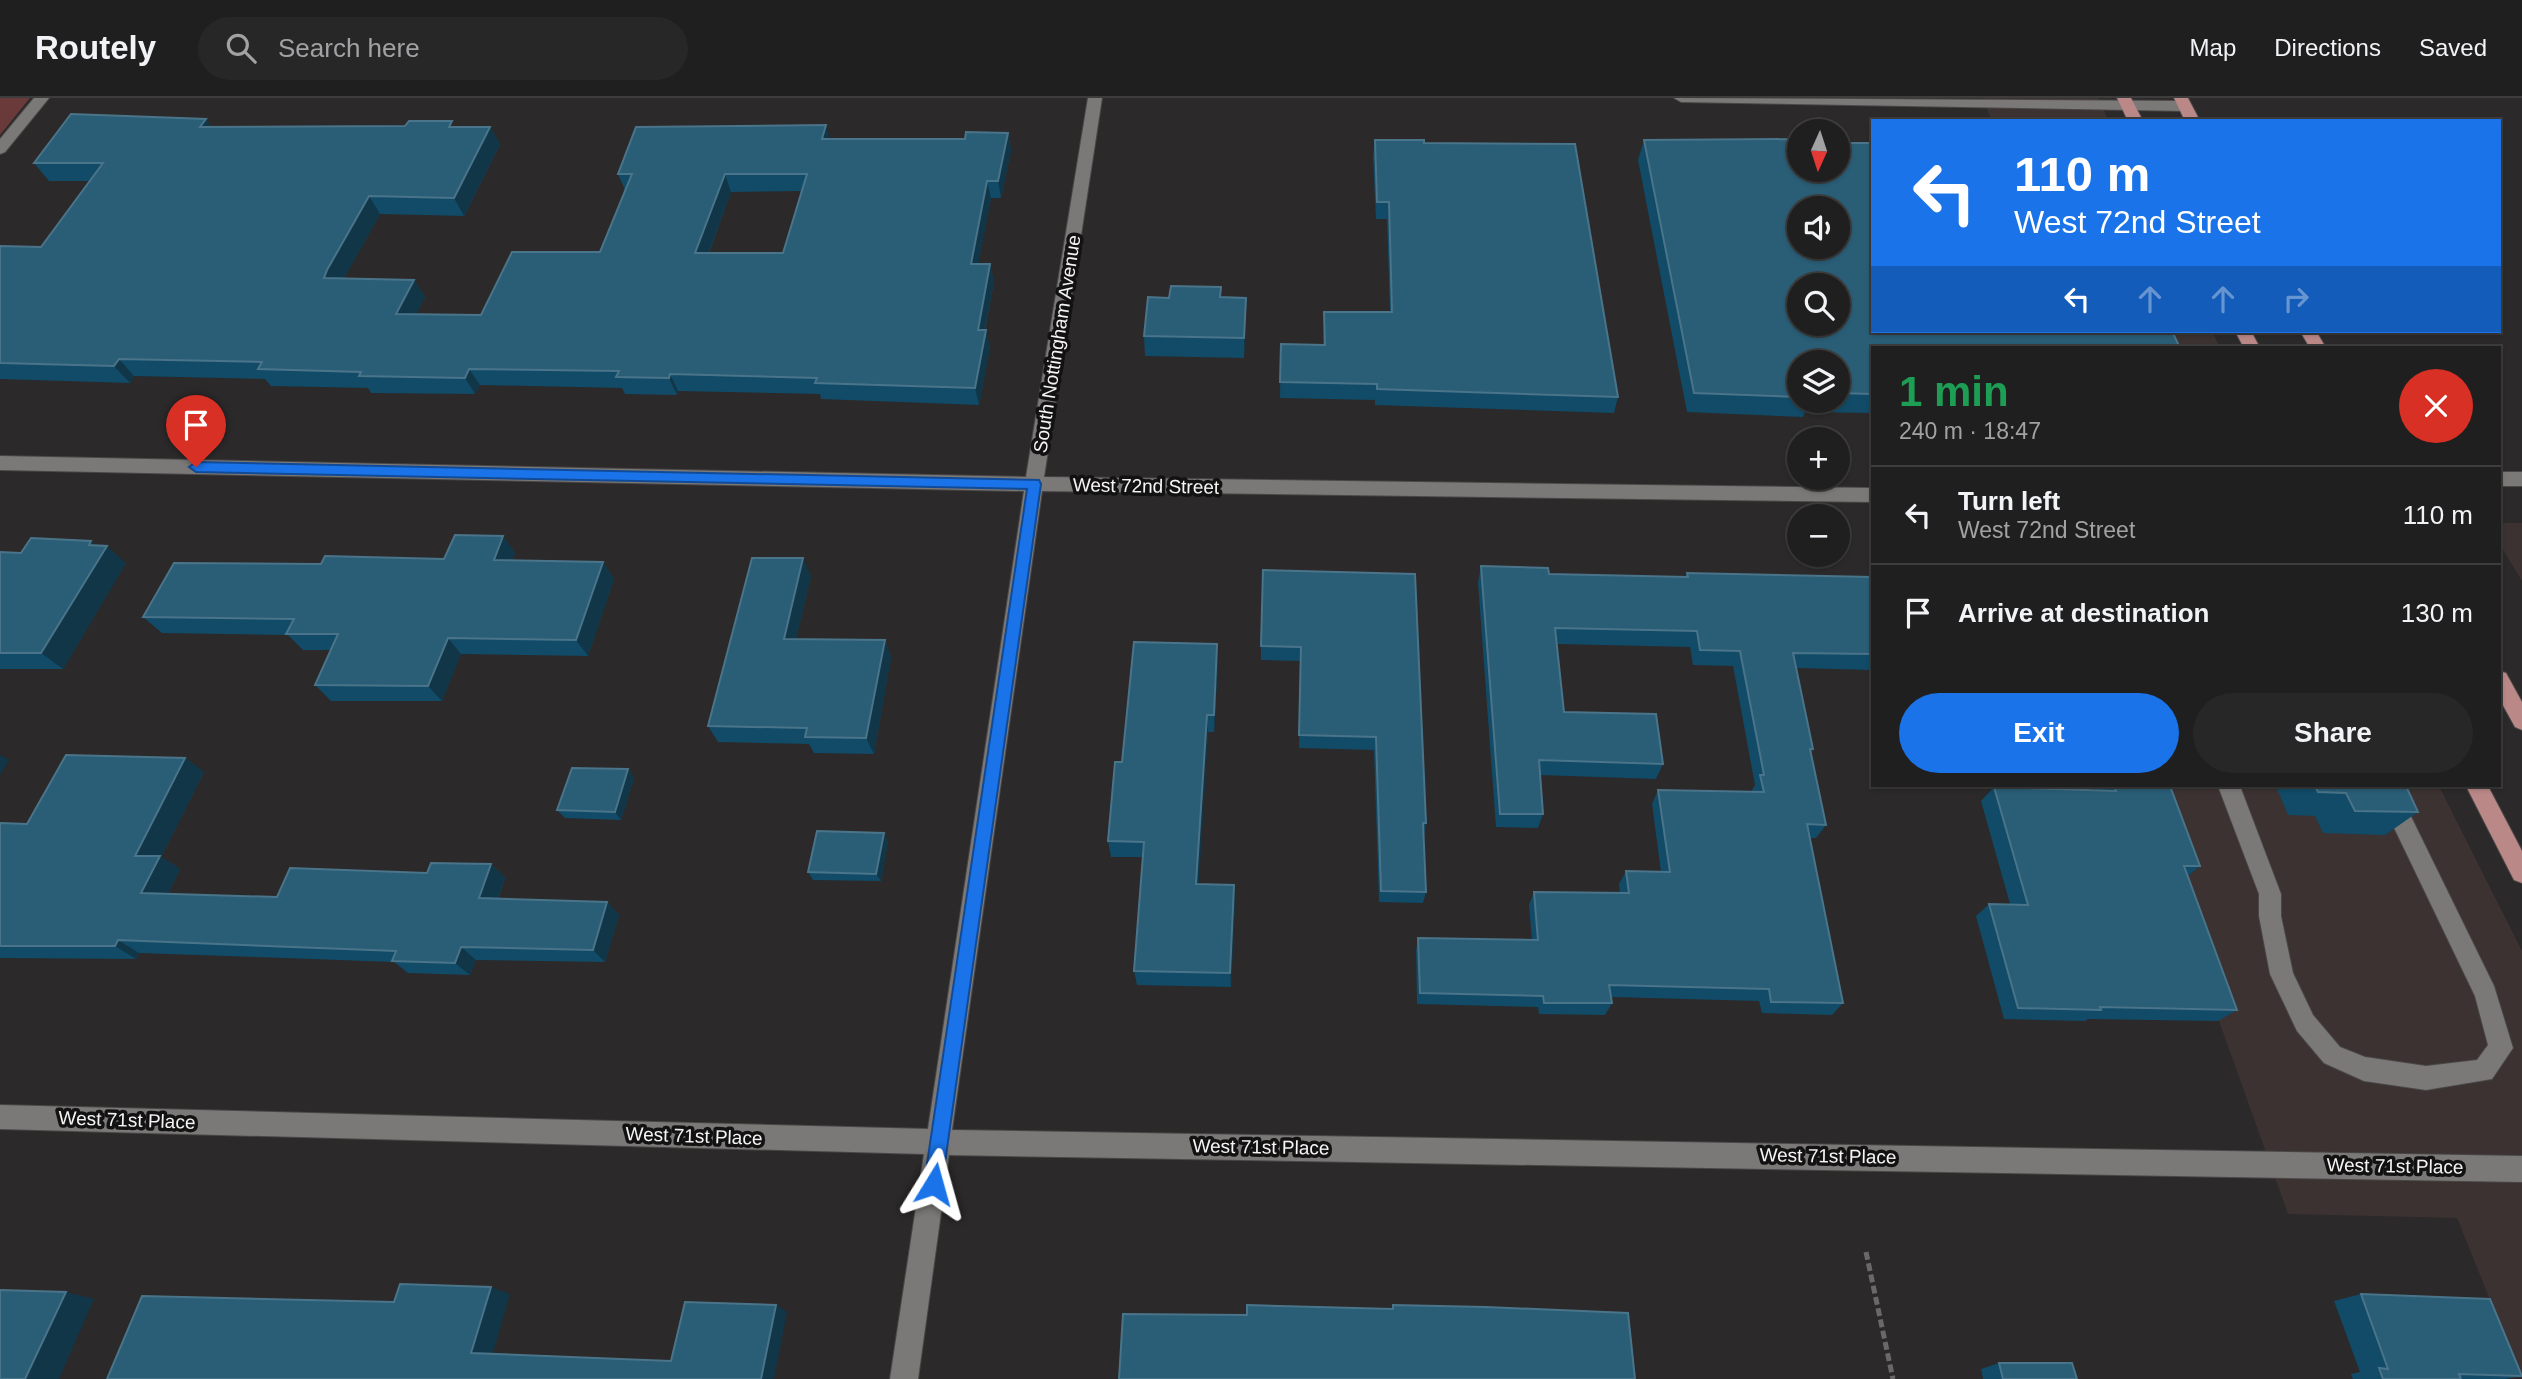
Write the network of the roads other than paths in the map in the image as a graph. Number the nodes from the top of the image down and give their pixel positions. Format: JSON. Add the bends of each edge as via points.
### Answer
{"nodes":[{"id":1,"x":42,"y":98,"type":"edge"},
{"id":2,"x":1095,"y":98,"type":"edge"},
{"id":3,"x":1681,"y":98,"type":"edge"},
{"id":4,"x":2037,"y":100,"type":"edge"},
{"id":5,"x":2125,"y":101,"type":"edge"},
{"id":6,"x":2183,"y":102,"type":"edge"},
{"id":7,"x":2135,"y":119,"type":"edge"},
{"id":8,"x":2192,"y":119,"type":"edge"},
{"id":9,"x":0,"y":149,"type":"edge"},
{"id":10,"x":0,"y":463,"type":"edge"},
{"id":11,"x":2501,"y":479,"type":"edge"},
{"id":12,"x":2522,"y":479,"type":"edge"},
{"id":13,"x":1034,"y":484,"type":"junction"},
{"id":14,"x":1871,"y":495,"type":"edge"},
{"id":15,"x":2501,"y":683,"type":"edge"},
{"id":16,"x":2522,"y":720,"type":"edge"},
{"id":17,"x":2229,"y":787,"type":"edge"},
{"id":18,"x":2385,"y":787,"type":"edge"},
{"id":19,"x":2478,"y":787,"type":"edge"},
{"id":20,"x":2522,"y":873,"type":"edge"},
{"id":21,"x":0,"y":1117,"type":"edge"},
{"id":22,"x":940,"y":1142,"type":"junction"},
{"id":23,"x":2522,"y":1170,"type":"edge"},
{"id":24,"x":904,"y":1379,"type":"edge"}],
"edges":[{"from":1,"to":9,"type":"street"},
{"from":2,"to":13,"type":"street","name":"South Nottingham Avenue"},
{"from":3,"to":4,"type":"street"},
{"from":4,"to":5,"type":"street"},
{"from":5,"to":6,"type":"street"},
{"from":5,"to":7,"type":"main road"},
{"from":6,"to":8,"type":"main road"},
{"from":10,"to":13,"type":"street","name":"West 72nd Street"},
{"from":11,"to":12,"type":"street"},
{"from":13,"to":14,"type":"street","name":"West 72nd Street"},
{"from":13,"to":22,"type":"street","name":"South Nottingham Avenue"},
{"from":15,"to":16,"type":"main road"},
{"from":17,"to":18,"type":"street","via":[[2270,894],[2282,974],[2305,1023],[2332,1055],[2364,1069],[2426,1078],[2483,1071],[2501,1048],[2486,994]]},
{"from":19,"to":20,"type":"main road"},
{"from":21,"to":22,"type":"street","name":"West 71st Place"},
{"from":22,"to":23,"type":"street","name":"West 71st Place"},
{"from":22,"to":24,"type":"street","name":"South Nottingham Avenue"}]}
